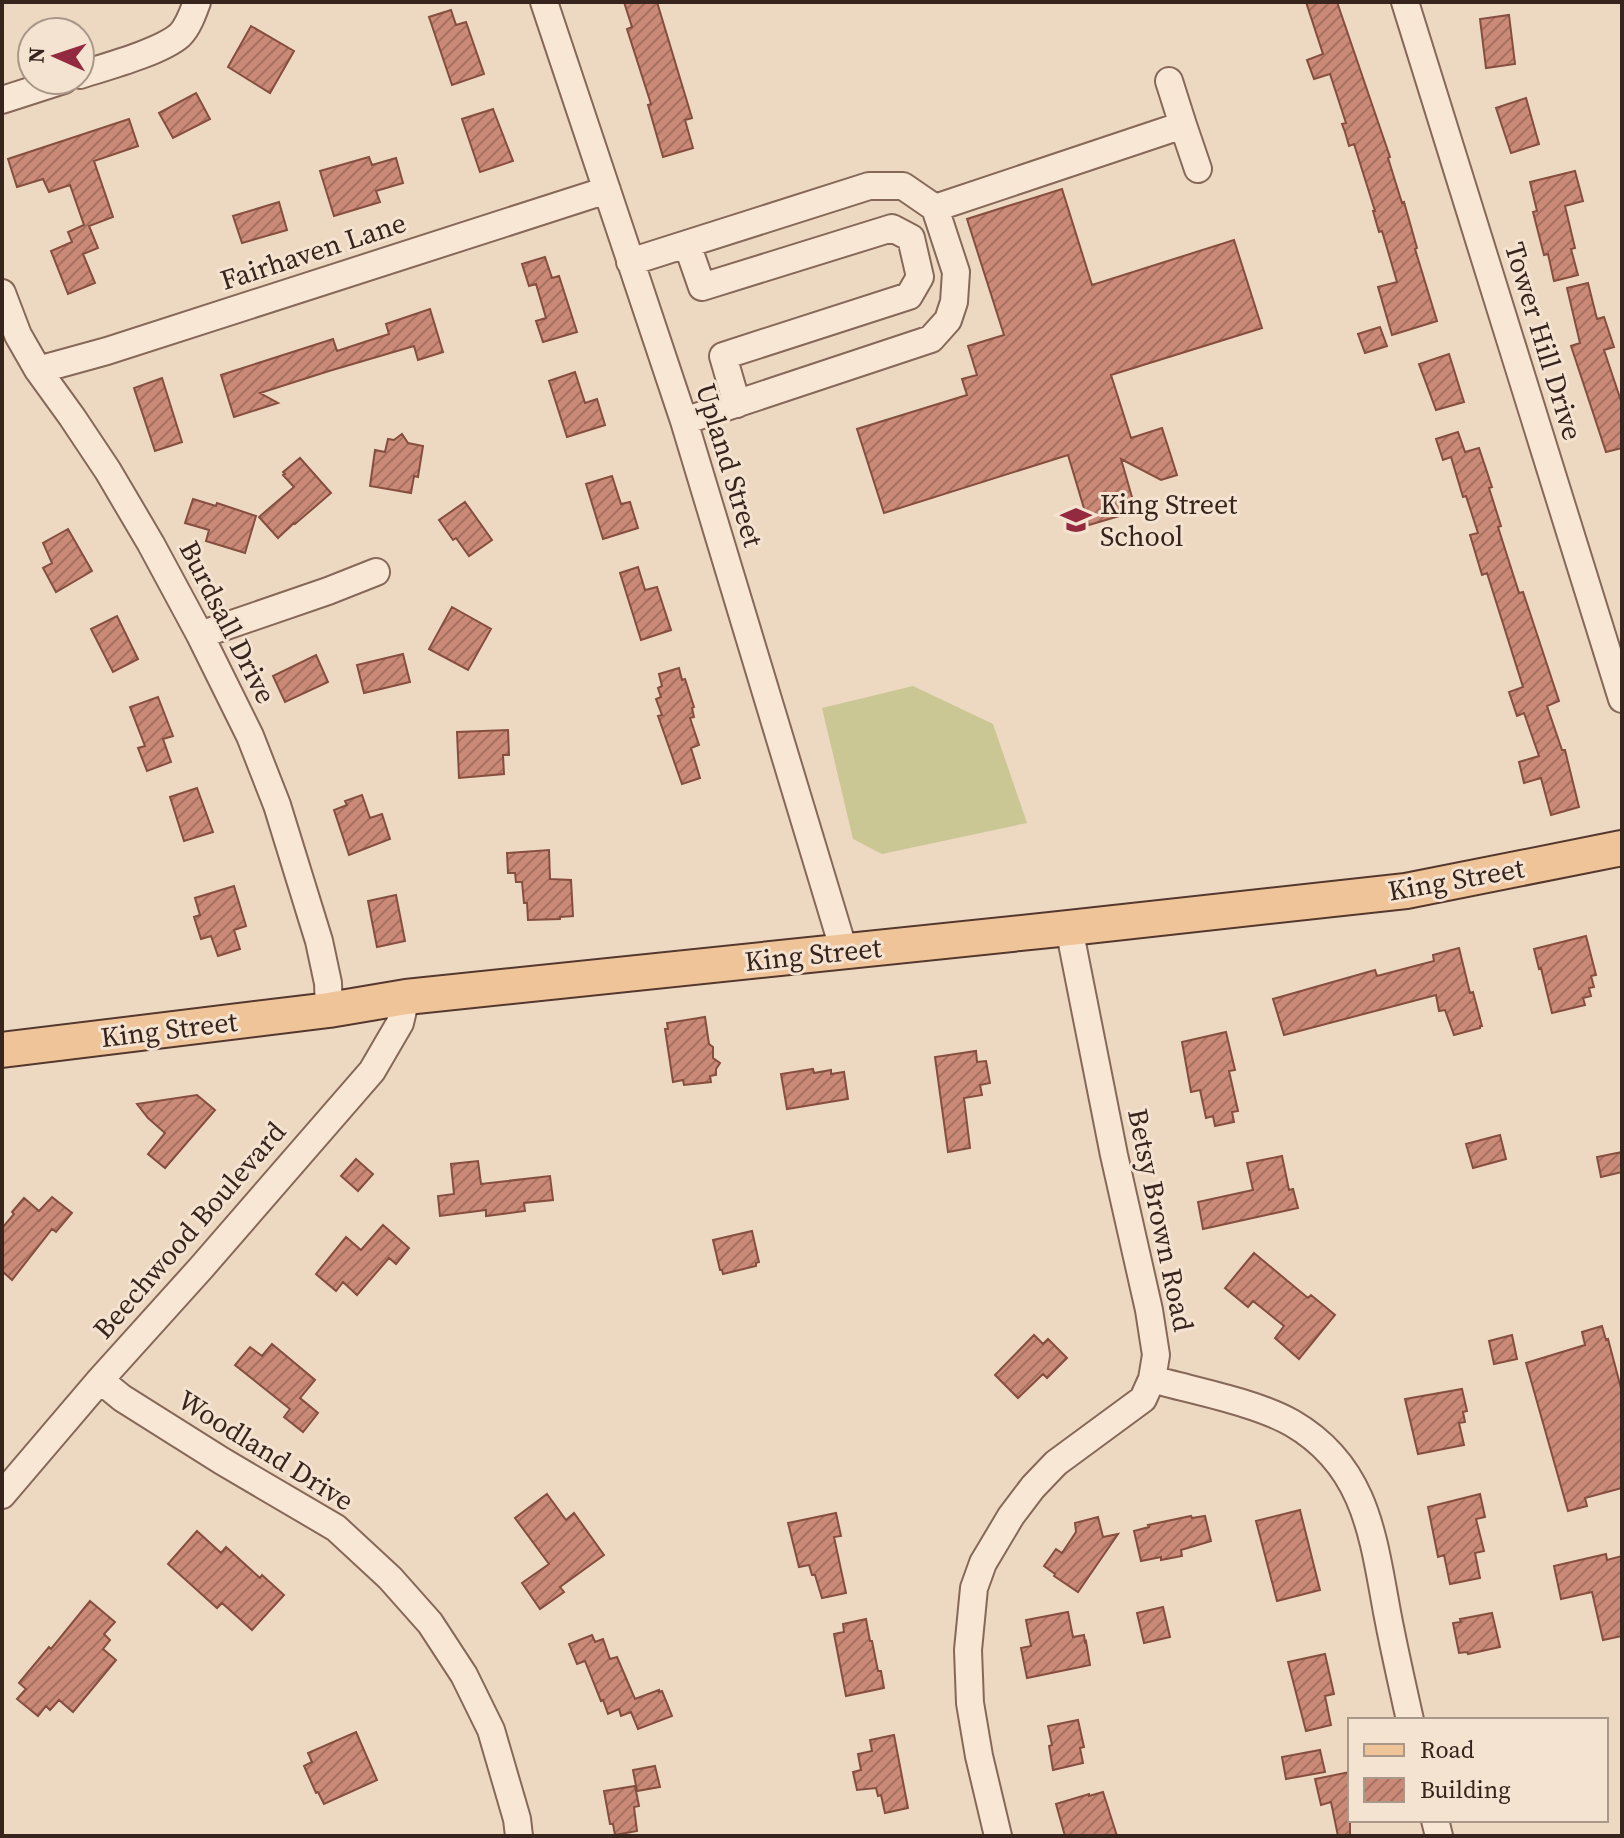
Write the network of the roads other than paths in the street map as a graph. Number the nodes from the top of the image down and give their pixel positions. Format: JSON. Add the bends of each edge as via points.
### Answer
{"nodes":[{"id":1,"x":197,"y":2,"type":"edge"},
{"id":2,"x":544,"y":2,"type":"edge"},
{"id":3,"x":1405,"y":2,"type":"edge"},
{"id":4,"x":96,"y":69,"type":"edge"},
{"id":5,"x":1169,"y":81,"type":"dead end"},
{"id":6,"x":1183,"y":125,"type":"junction"},
{"id":7,"x":1198,"y":169,"type":"dead end"},
{"id":8,"x":607,"y":190,"type":"junction"},
{"id":9,"x":935,"y":208,"type":"junction"},
{"id":10,"x":687,"y":244,"type":"junction"},
{"id":11,"x":630,"y":262,"type":"junction"},
{"id":12,"x":2,"y":293,"type":"edge"},
{"id":13,"x":38,"y":370,"type":"junction"},
{"id":14,"x":737,"y":404,"type":"junction"},
{"id":15,"x":684,"y":421,"type":"junction"},
{"id":16,"x":376,"y":572,"type":"dead end"},
{"id":17,"x":200,"y":635,"type":"junction"},
{"id":18,"x":1622,"y":699,"type":"edge"},
{"id":19,"x":1622,"y":848,"type":"edge"},
{"id":20,"x":1069,"y":928,"type":"junction"},
{"id":21,"x":844,"y":951,"type":"junction"},
{"id":22,"x":406,"y":997,"type":"junction"},
{"id":23,"x":329,"y":1010,"type":"junction"},
{"id":24,"x":2,"y":1050,"type":"edge"},
{"id":25,"x":1152,"y":1379,"type":"junction"},
{"id":26,"x":100,"y":1380,"type":"junction"},
{"id":27,"x":2,"y":1495,"type":"edge"},
{"id":28,"x":1410,"y":1718,"type":"edge"},
{"id":29,"x":519,"y":1836,"type":"edge"},
{"id":30,"x":998,"y":1836,"type":"edge"}],
"edges":[{"from":1,"to":4,"type":"street","via":[[181,35]]},
{"from":2,"to":8,"type":"street","name":"Upland Street"},
{"from":3,"to":18,"type":"street","name":"Tower Hill Drive"},
{"from":5,"to":6,"type":"street"},
{"from":6,"to":7,"type":"street"},
{"from":6,"to":9,"type":"street"},
{"from":8,"to":11,"type":"street","name":"Upland Street"},
{"from":8,"to":13,"type":"street","name":"Fairhaven Lane"},
{"from":9,"to":10,"type":"street","via":[[903,186],[869,186]]},
{"from":9,"to":14,"type":"street","via":[[956,272],[948,320],[931,339]]},
{"from":10,"to":11,"type":"street"},
{"from":10,"to":14,"type":"street","via":[[702,287],[892,228],[911,238],[920,277],[909,296],[723,356]]},
{"from":11,"to":15,"type":"street","name":"Upland Street"},
{"from":12,"to":13,"type":"street","name":"Burdsall Drive"},
{"from":13,"to":17,"type":"street","name":"Burdsall Drive","via":[[108,471]]},
{"from":14,"to":15,"type":"street"},
{"from":15,"to":21,"type":"street","name":"Upland Street"},
{"from":16,"to":17,"type":"street"},
{"from":17,"to":23,"type":"street","name":"Burdsall Drive","via":[[277,805],[319,941]]},
{"from":19,"to":20,"type":"main road","name":"King Street","via":[[1406,891]]},
{"from":20,"to":21,"type":"main road","name":"King Street"},
{"from":20,"to":25,"type":"street","name":"Betsy Brown Road","via":[[1149,1310],[1156,1355]]},
{"from":21,"to":22,"type":"main road","name":"King Street"},
{"from":22,"to":23,"type":"main road","name":"King Street"},
{"from":22,"to":26,"type":"street","name":"Beechwood Boulevard","via":[[400,1023],[372,1071]]},
{"from":23,"to":24,"type":"main road","name":"King Street"},
{"from":25,"to":28,"type":"street","via":[[1265,1411],[1293,1424],[1339,1465],[1368,1518]]},
{"from":25,"to":30,"type":"street","via":[[1143,1399],[1056,1463],[1033,1487],[983,1563],[974,1588],[970,1703]]},
{"from":26,"to":27,"type":"street","name":"Beechwood Boulevard"},
{"from":26,"to":29,"type":"street","name":"Woodland Drive","via":[[159,1422],[336,1528],[390,1578],[430,1623],[464,1675],[491,1730]]}]}
